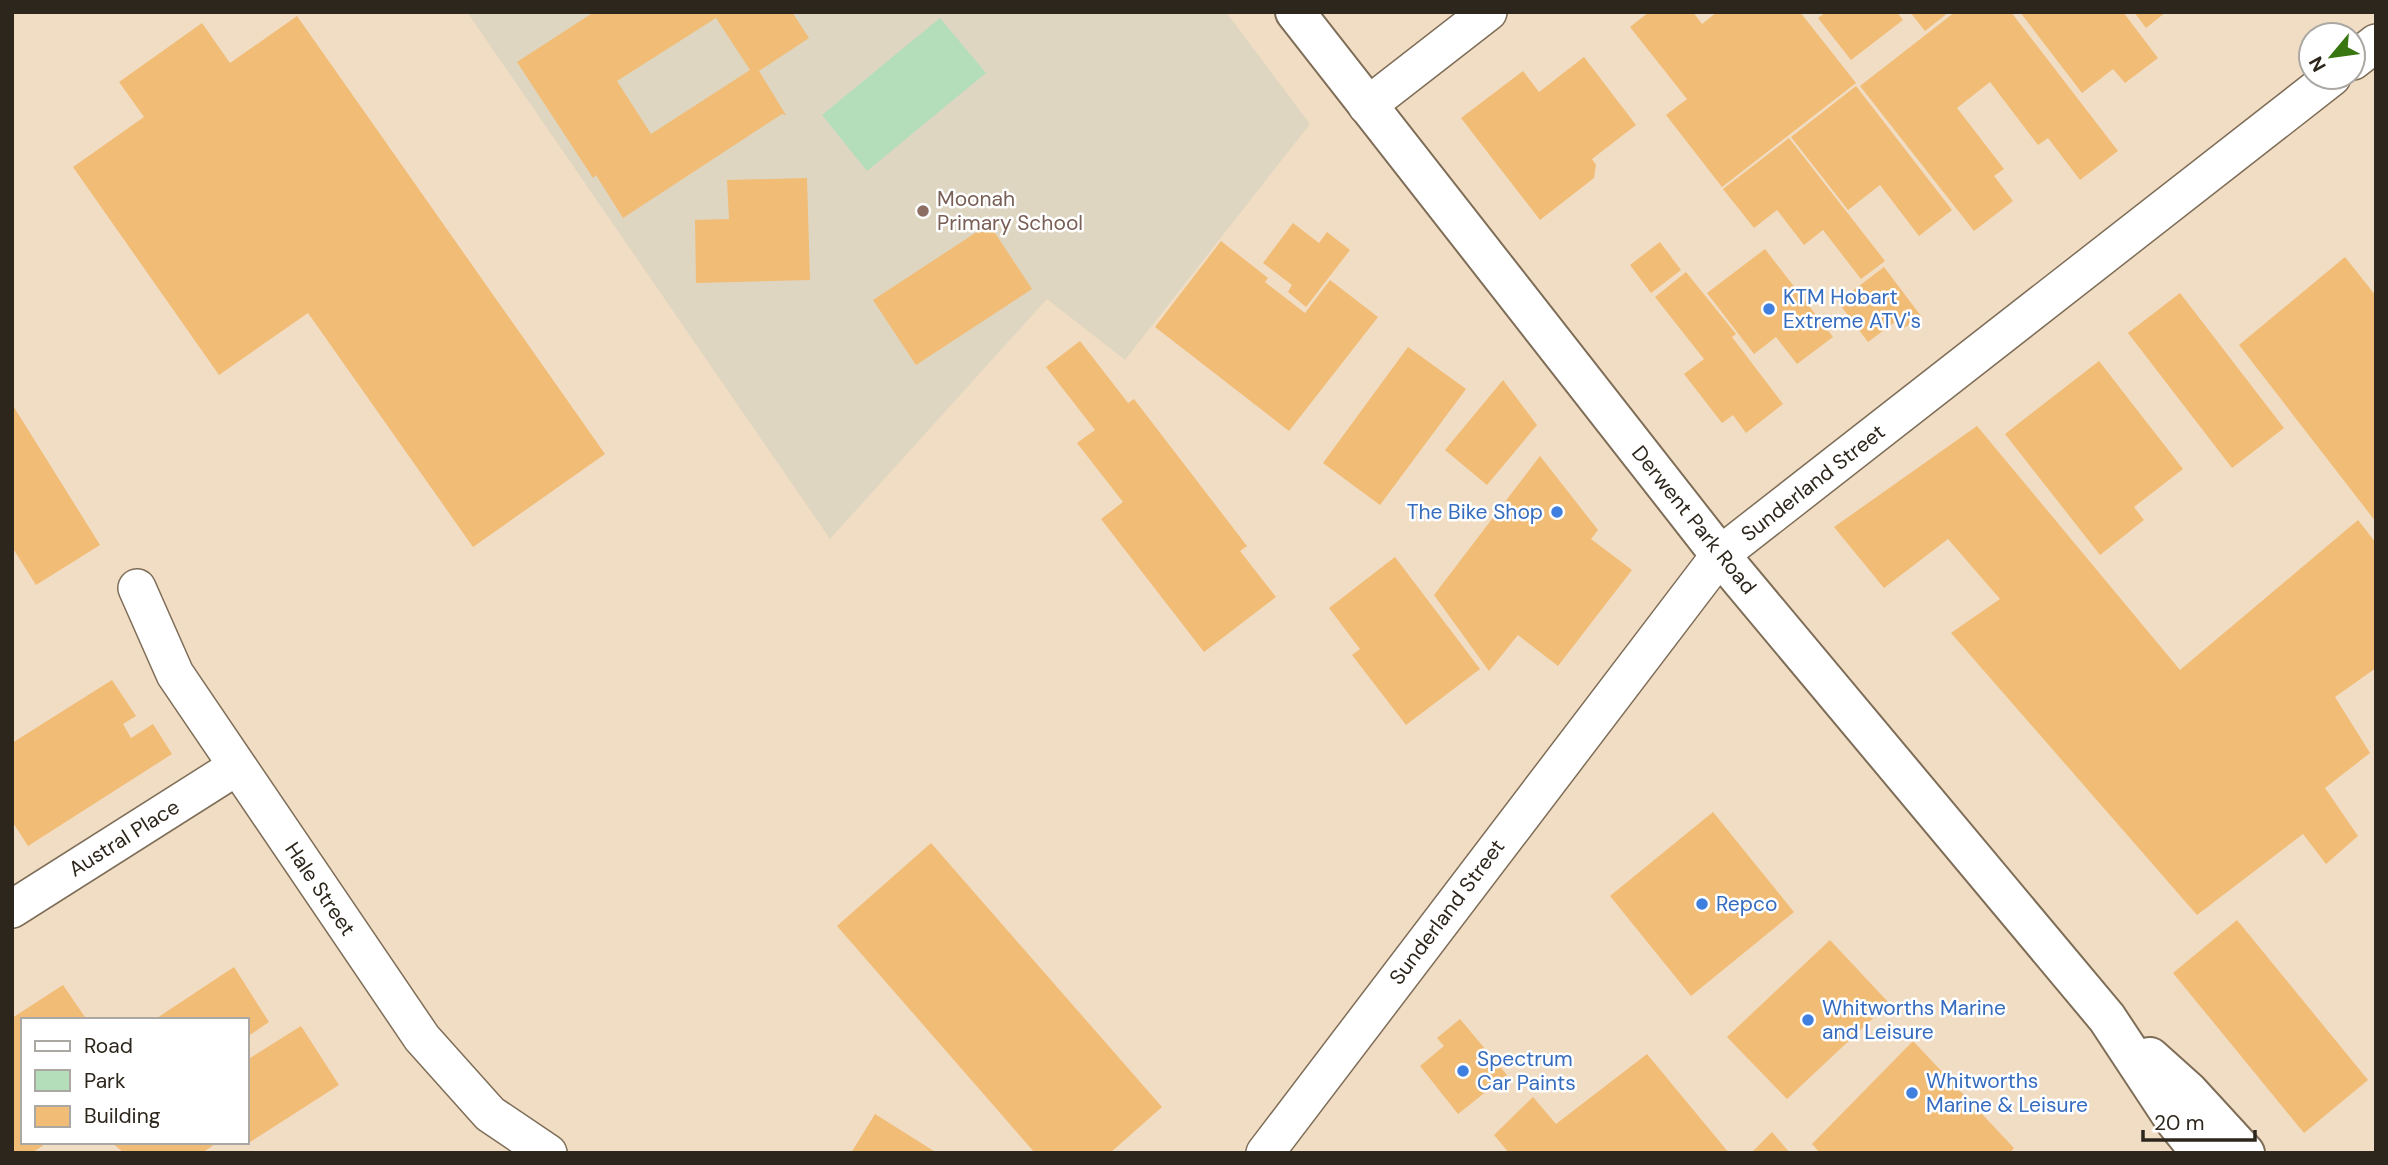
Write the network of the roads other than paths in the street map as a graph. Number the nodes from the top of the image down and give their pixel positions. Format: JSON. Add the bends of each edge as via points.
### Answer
{"nodes":[{"id":1,"x":1295,"y":12,"type":"edge"},
{"id":2,"x":1488,"y":12,"type":"edge"},
{"id":3,"x":2314,"y":91,"type":"edge"},
{"id":4,"x":1367,"y":106,"type":"junction"},
{"id":5,"x":1720,"y":555,"type":"junction"},
{"id":6,"x":136,"y":588,"type":"dead end"},
{"id":7,"x":236,"y":767,"type":"junction"},
{"id":8,"x":12,"y":909,"type":"edge"},
{"id":9,"x":2107,"y":1018,"type":"junction"},
{"id":10,"x":548,"y":1153,"type":"edge"},
{"id":11,"x":1265,"y":1153,"type":"edge"},
{"id":12,"x":2201,"y":1153,"type":"edge"},
{"id":13,"x":2245,"y":1153,"type":"edge"}],
"edges":[{"from":1,"to":4,"type":"street","name":"Derwent Park Road"},
{"from":2,"to":4,"type":"street"},
{"from":3,"to":5,"type":"street","name":"Sunderland Street"},
{"from":4,"to":5,"type":"street","name":"Derwent Park Road"},
{"from":5,"to":9,"type":"street","name":"Derwent Park Road"},
{"from":5,"to":11,"type":"street","name":"Sunderland Street"},
{"from":6,"to":7,"type":"street","name":"Hale Street","via":[[175,674]]},
{"from":7,"to":8,"type":"street","name":"Austral Place"},
{"from":7,"to":10,"type":"street","name":"Hale Street","via":[[422,1038],[490,1114]]},
{"from":9,"to":12,"type":"street","name":"Derwent Park Road"},
{"from":9,"to":13,"type":"street","name":"Derwent Park Road","via":[[2189,1092]]}]}
